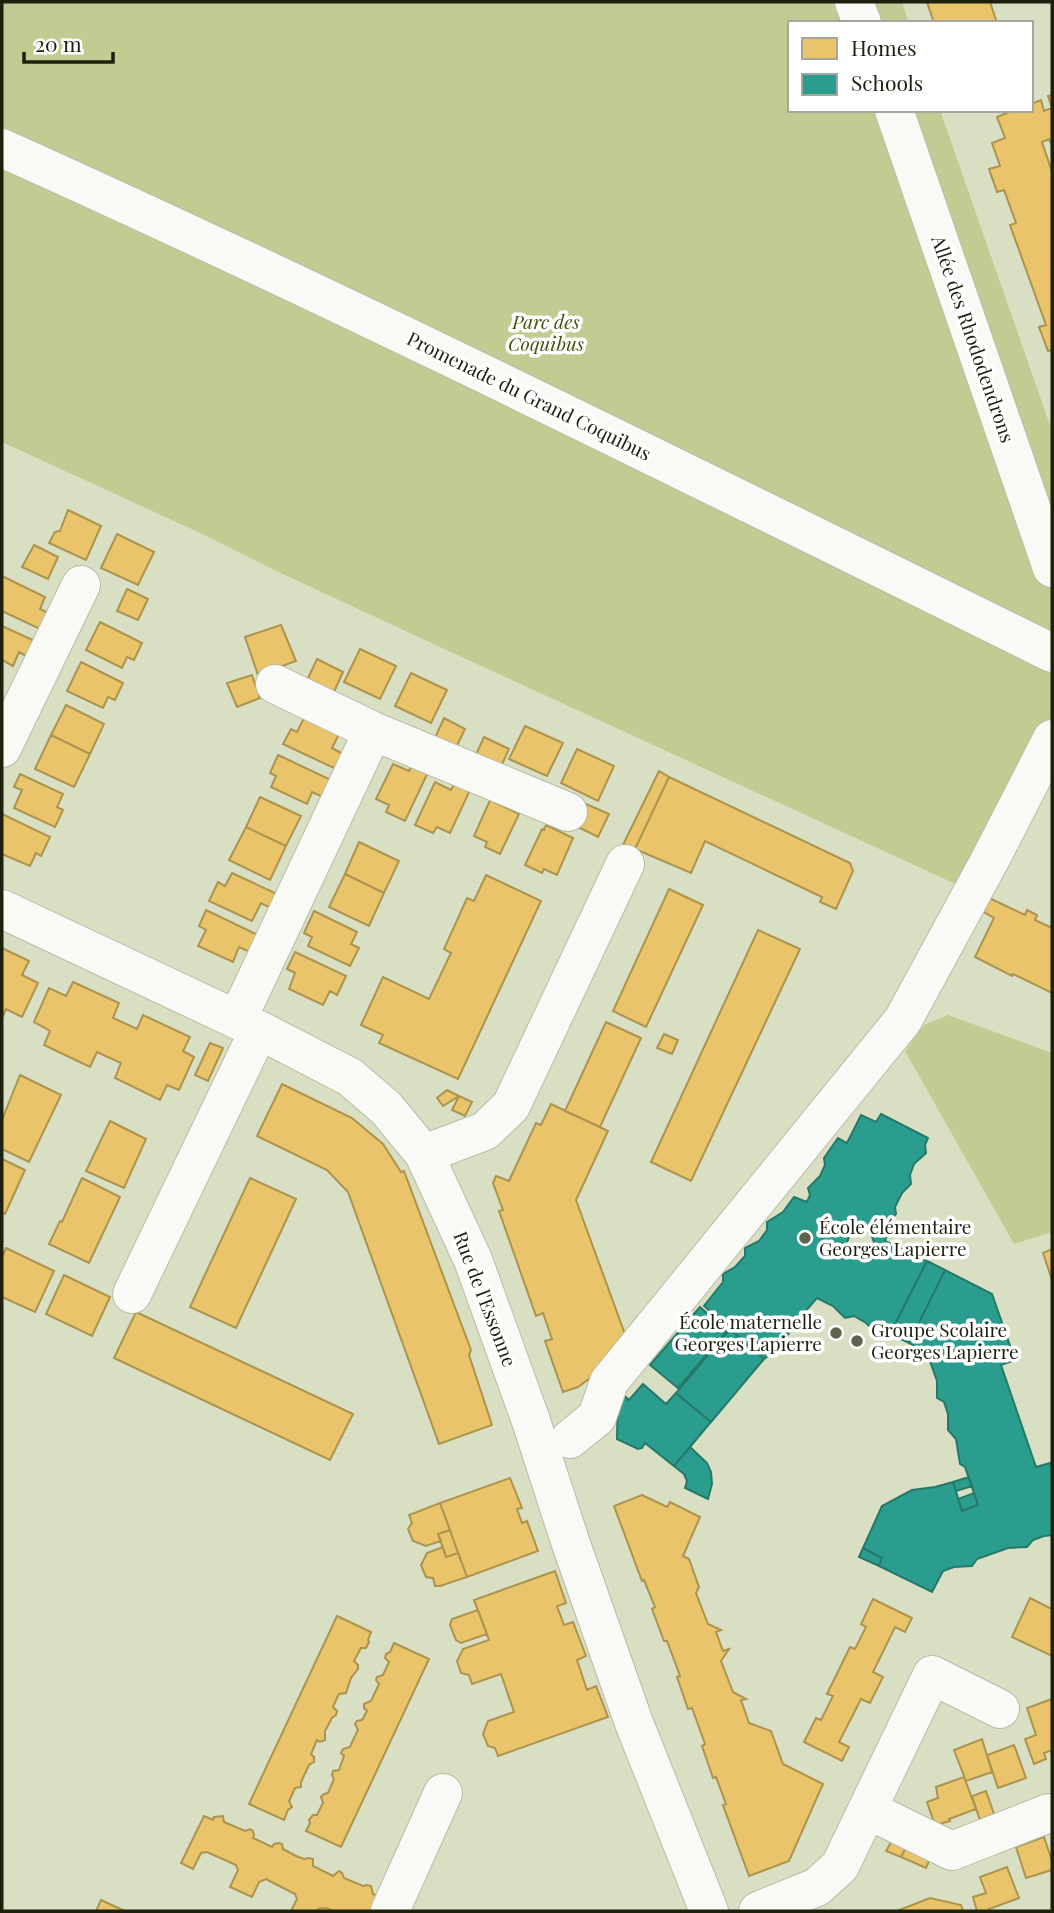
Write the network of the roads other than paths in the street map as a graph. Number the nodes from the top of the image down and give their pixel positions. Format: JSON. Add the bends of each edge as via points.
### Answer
{"nodes":[{"id":1,"x":854,"y":2,"type":"edge"},
{"id":2,"x":861,"y":21,"type":"edge"},
{"id":3,"x":895,"y":112,"type":"edge"},
{"id":4,"x":2,"y":148,"type":"edge"},
{"id":5,"x":1052,"y":568,"type":"edge"},
{"id":6,"x":81,"y":585,"type":"dead end"},
{"id":7,"x":1052,"y":653,"type":"edge"},
{"id":8,"x":275,"y":684,"type":"dead end"},
{"id":9,"x":373,"y":731,"type":"junction"},
{"id":10,"x":1052,"y":738,"type":"edge"},
{"id":11,"x":2,"y":748,"type":"edge"},
{"id":12,"x":568,"y":812,"type":"dead end"},
{"id":13,"x":625,"y":864,"type":"dead end"},
{"id":14,"x":2,"y":909,"type":"edge"},
{"id":15,"x":248,"y":1025,"type":"junction"},
{"id":16,"x":424,"y":1154,"type":"junction"},
{"id":17,"x":132,"y":1294,"type":"dead end"},
{"id":18,"x":570,"y":1439,"type":"dead end"},
{"id":19,"x":1000,"y":1709,"type":"dead end"},
{"id":20,"x":443,"y":1793,"type":"dead end"},
{"id":21,"x":868,"y":1810,"type":"junction"},
{"id":22,"x":1052,"y":1814,"type":"edge"},
{"id":23,"x":390,"y":1911,"type":"edge"},
{"id":24,"x":709,"y":1911,"type":"edge"},
{"id":25,"x":758,"y":1911,"type":"edge"}],
"edges":[{"from":1,"to":2,"type":"street"},
{"from":3,"to":5,"type":"street","name":"Allée des Rhododendrons"},
{"from":4,"to":7,"type":"street","name":"Promenade du Grand Coquibus","via":[[378,322]]},
{"from":6,"to":11,"type":"street"},
{"from":8,"to":9,"type":"street"},
{"from":9,"to":12,"type":"street"},
{"from":9,"to":15,"type":"street"},
{"from":10,"to":18,"type":"street","via":[[903,1020],[609,1382],[597,1417]]},
{"from":13,"to":16,"type":"street","via":[[511,1106],[485,1131]]},
{"from":14,"to":15,"type":"street","name":"Rue de l'Essonne"},
{"from":15,"to":16,"type":"street","name":"Rue de l'Essonne","via":[[350,1077],[386,1108]]},
{"from":15,"to":17,"type":"street"},
{"from":16,"to":24,"type":"street","name":"Rue de l'Essonne","via":[[473,1260],[634,1723]]},
{"from":19,"to":21,"type":"street","via":[[932,1675]]},
{"from":20,"to":23,"type":"street"},
{"from":21,"to":22,"type":"street","via":[[952,1851]]},
{"from":21,"to":25,"type":"street","via":[[839,1866],[817,1887]]}]}
